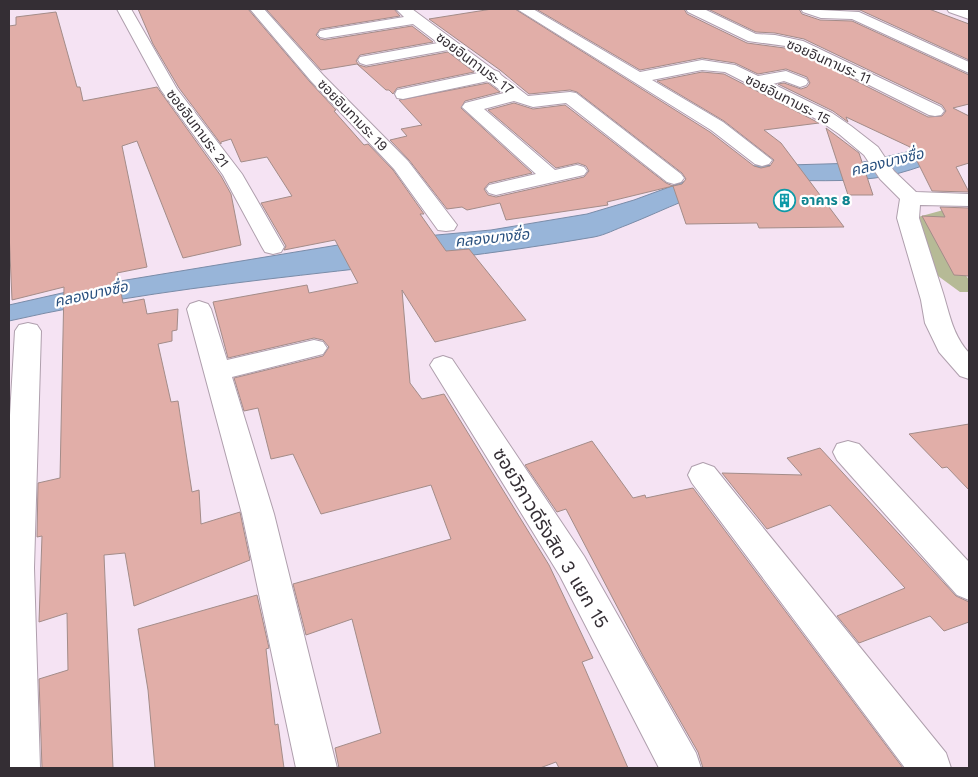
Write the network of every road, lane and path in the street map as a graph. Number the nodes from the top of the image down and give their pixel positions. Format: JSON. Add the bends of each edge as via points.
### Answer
{"nodes":[{"id":1,"x":124,"y":9,"type":"edge"},
{"id":2,"x":257,"y":9,"type":"edge"},
{"id":3,"x":524,"y":9,"type":"edge"},
{"id":4,"x":693,"y":9,"type":"edge"},
{"id":5,"x":808,"y":9,"type":"edge"},
{"id":6,"x":954,"y":9,"type":"edge"},
{"id":7,"x":409,"y":14,"type":"edge"},
{"id":8,"x":969,"y":15,"type":"edge"},
{"id":9,"x":325,"y":34,"type":"dead end"},
{"id":10,"x":452,"y":45,"type":"junction"},
{"id":11,"x":366,"y":60,"type":"dead end"},
{"id":12,"x":969,"y":68,"type":"edge"},
{"id":13,"x":493,"y":75,"type":"junction"},
{"id":14,"x":637,"y":78,"type":"junction"},
{"id":15,"x":755,"y":82,"type":"junction"},
{"id":16,"x":800,"y":82,"type":"dead end"},
{"id":17,"x":403,"y":94,"type":"dead end"},
{"id":18,"x":518,"y":95,"type":"junction"},
{"id":19,"x":936,"y":111,"type":"dead end"},
{"id":20,"x":762,"y":160,"type":"dead end"},
{"id":21,"x":577,"y":171,"type":"dead end"},
{"id":22,"x":550,"y":177,"type":"junction"},
{"id":23,"x":674,"y":178,"type":"dead end"},
{"id":24,"x":496,"y":189,"type":"dead end"},
{"id":25,"x":910,"y":198,"type":"junction"},
{"id":26,"x":969,"y":200,"type":"edge"},
{"id":27,"x":446,"y":224,"type":"dead end"},
{"id":28,"x":273,"y":247,"type":"dead end"},
{"id":29,"x":199,"y":308,"type":"dead end"},
{"id":30,"x":28,"y":331,"type":"dead end"},
{"id":31,"x":314,"y":348,"type":"dead end"},
{"id":32,"x":443,"y":365,"type":"dead end"},
{"id":33,"x":969,"y":370,"type":"edge"},
{"id":34,"x":216,"y":372,"type":"junction"},
{"id":35,"x":848,"y":452,"type":"dead end"},
{"id":36,"x":703,"y":476,"type":"dead end"},
{"id":37,"x":969,"y":585,"type":"edge"},
{"id":38,"x":19,"y":768,"type":"edge"},
{"id":39,"x":317,"y":768,"type":"edge"},
{"id":40,"x":681,"y":768,"type":"edge"},
{"id":41,"x":931,"y":768,"type":"edge"}],
"edges":[{"from":1,"to":28,"type":"street","name":"ซอยอินทามระ 21","via":[[169,90],[232,174]]},
{"from":2,"to":27,"type":"street","name":"ซอยอินทามระ 19","via":[[317,78],[401,165]]},
{"from":3,"to":14,"type":"street"},
{"from":4,"to":19,"type":"street","name":"ซอยอินทามระ 11","via":[[753,38],[798,44]]},
{"from":5,"to":12,"type":"street","via":[[821,14],[854,15]]},
{"from":6,"to":8,"type":"street"},
{"from":7,"to":9,"type":"street"},
{"from":7,"to":10,"type":"street","name":"ซอยอินทามระ 17"},
{"from":10,"to":11,"type":"street"},
{"from":10,"to":13,"type":"street","name":"ซอยอินทามระ 17"},
{"from":13,"to":17,"type":"street"},
{"from":13,"to":18,"type":"street","name":"ซอยอินทามระ 17"},
{"from":14,"to":15,"type":"street","name":"ซอยอินทามระ 15","via":[[711,65],[729,68]]},
{"from":14,"to":20,"type":"street","via":[[717,126]]},
{"from":15,"to":16,"type":"street","via":[[786,76]]},
{"from":15,"to":25,"type":"street","name":"ซอยอินทามระ 15","via":[[826,117],[845,130],[871,151]]},
{"from":18,"to":22,"type":"street","via":[[471,106]]},
{"from":18,"to":23,"type":"street","name":"ซอยอินทามระ 17","via":[[533,102],[570,97]]},
{"from":21,"to":22,"type":"street"},
{"from":22,"to":24,"type":"street"},
{"from":25,"to":26,"type":"street"},
{"from":25,"to":33,"type":"street","via":[[908,218],[938,323],[948,346]]},
{"from":29,"to":34,"type":"street"},
{"from":30,"to":38,"type":"street","via":[[16,568]]},
{"from":31,"to":34,"type":"street"},
{"from":32,"to":40,"type":"street","name":"ซอยวิภาวดีรังสิต 3 แยก 15","via":[[572,566]]},
{"from":34,"to":39,"type":"street","via":[[258,514]]},
{"from":35,"to":37,"type":"street"},
{"from":36,"to":41,"type":"street"}]}
